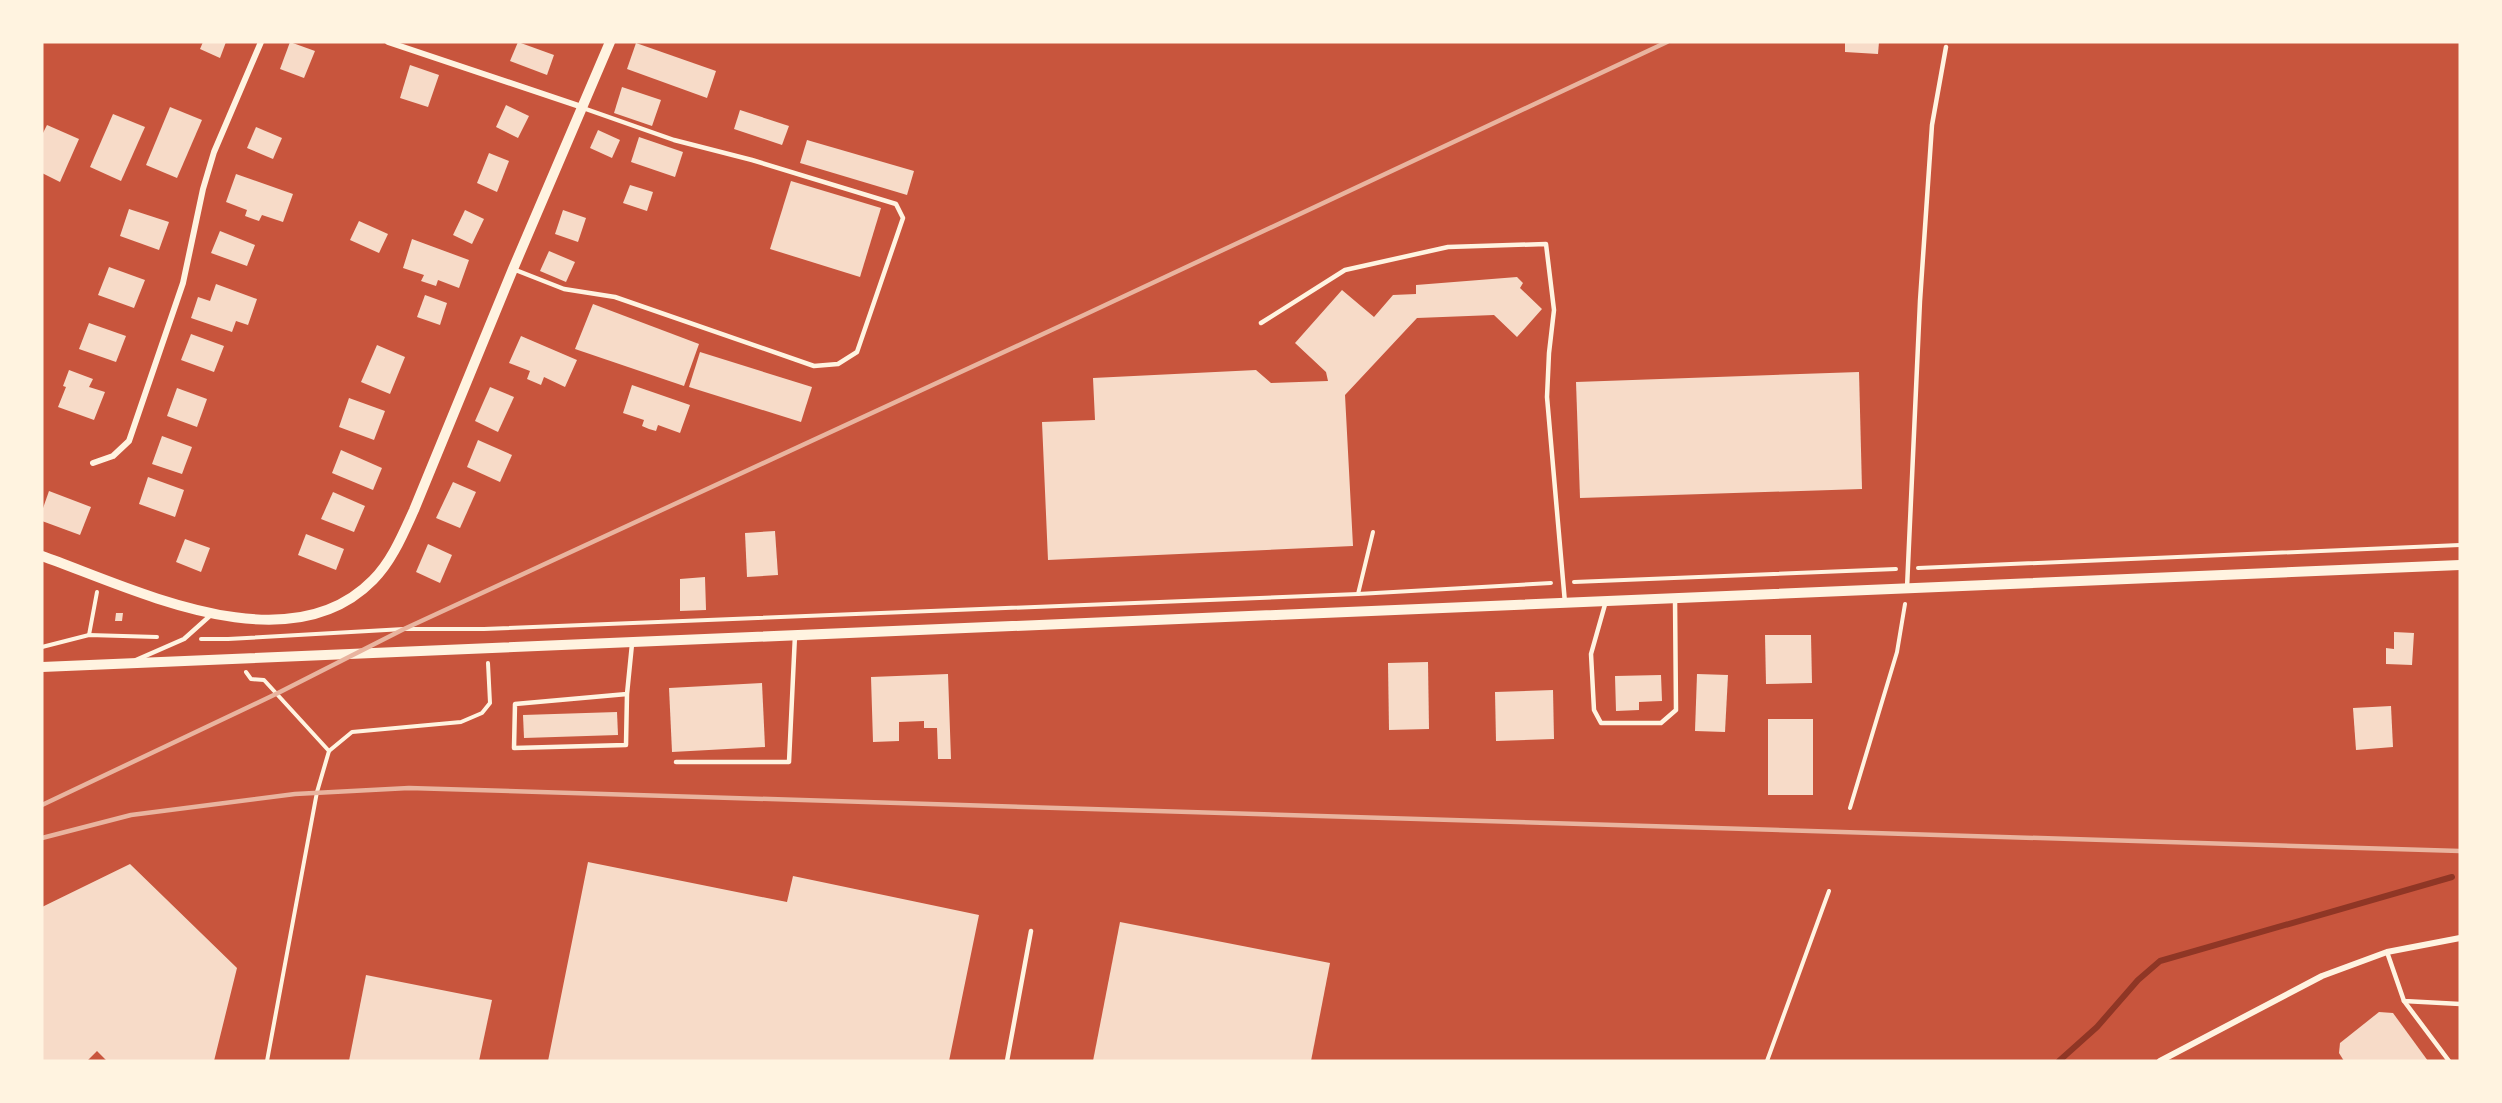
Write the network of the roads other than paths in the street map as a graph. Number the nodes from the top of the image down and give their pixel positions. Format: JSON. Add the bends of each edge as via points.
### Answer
{"nodes":[{"id":1,"x":261,"y":42,"type":"edge"},
{"id":2,"x":388,"y":42,"type":"edge"},
{"id":3,"x":610,"y":42,"type":"edge"},
{"id":4,"x":1946,"y":47,"type":"dead end"},
{"id":5,"x":583,"y":108,"type":"junction"},
{"id":6,"x":513,"y":268,"type":"junction"},
{"id":7,"x":1261,"y":323,"type":"dead end"},
{"id":8,"x":93,"y":463,"type":"dead end"},
{"id":9,"x":42,"y":556,"type":"edge"},
{"id":10,"x":2460,"y":565,"type":"edge"},
{"id":11,"x":1907,"y":588,"type":"junction"},
{"id":12,"x":1675,"y":598,"type":"junction"},
{"id":13,"x":1606,"y":601,"type":"junction"},
{"id":14,"x":1565,"y":603,"type":"junction"},
{"id":15,"x":212,"y":614,"type":"junction"},
{"id":16,"x":795,"y":635,"type":"junction"},
{"id":17,"x":632,"y":641,"type":"junction"},
{"id":18,"x":129,"y":663,"type":"junction"},
{"id":19,"x":42,"y":667,"type":"edge"},
{"id":20,"x":627,"y":694,"type":"junction"},
{"id":21,"x":676,"y":762,"type":"dead end"},
{"id":22,"x":1031,"y":931,"type":"dead end"},
{"id":23,"x":2460,"y":938,"type":"edge"},
{"id":24,"x":2387,"y":952,"type":"junction"},
{"id":25,"x":2404,"y":1001,"type":"junction"},
{"id":26,"x":2460,"y":1004,"type":"edge"},
{"id":27,"x":2162,"y":1060,"type":"edge"},
{"id":28,"x":1007,"y":1061,"type":"edge"},
{"id":29,"x":2449,"y":1061,"type":"edge"}],
"edges":[{"from":1,"to":8,"type":"street","via":[[214,152],[183,283],[129,441],[113,456]]},
{"from":2,"to":5,"type":"street"},
{"from":3,"to":5,"type":"street"},
{"from":4,"to":11,"type":"lane","via":[[1932,125],[1920,289]]},
{"from":5,"to":6,"type":"street"},
{"from":5,"to":6,"type":"lane","via":[[674,140],[896,204],[903,218],[857,352],[838,364],[814,366],[615,297],[564,289]]},
{"from":6,"to":15,"type":"street","via":[[414,510],[397,545],[373,580],[346,601],[311,615],[278,620]]},
{"from":7,"to":14,"type":"lane","via":[[1345,270],[1448,247],[1546,244],[1554,310],[1547,397]]},
{"from":9,"to":15,"type":"street"},
{"from":10,"to":11,"type":"street"},
{"from":11,"to":12,"type":"street"},
{"from":12,"to":13,"type":"street"},
{"from":12,"to":13,"type":"lane","via":[[1677,710],[1661,723],[1601,723],[1594,710],[1591,654]]},
{"from":13,"to":14,"type":"street"},
{"from":14,"to":16,"type":"street"},
{"from":15,"to":18,"type":"lane","via":[[184,639]]},
{"from":16,"to":17,"type":"street"},
{"from":16,"to":21,"type":"lane","via":[[789,762]]},
{"from":17,"to":18,"type":"street"},
{"from":17,"to":20,"type":"lane"},
{"from":18,"to":19,"type":"street"},
{"from":20,"to":20,"type":"lane","via":[[515,704],[514,748],[626,745]]},
{"from":22,"to":28,"type":"lane"},
{"from":23,"to":24,"type":"street"},
{"from":24,"to":25,"type":"lane"},
{"from":24,"to":27,"type":"street","via":[[2322,976]]},
{"from":25,"to":26,"type":"lane"},
{"from":25,"to":29,"type":"lane"}]}
